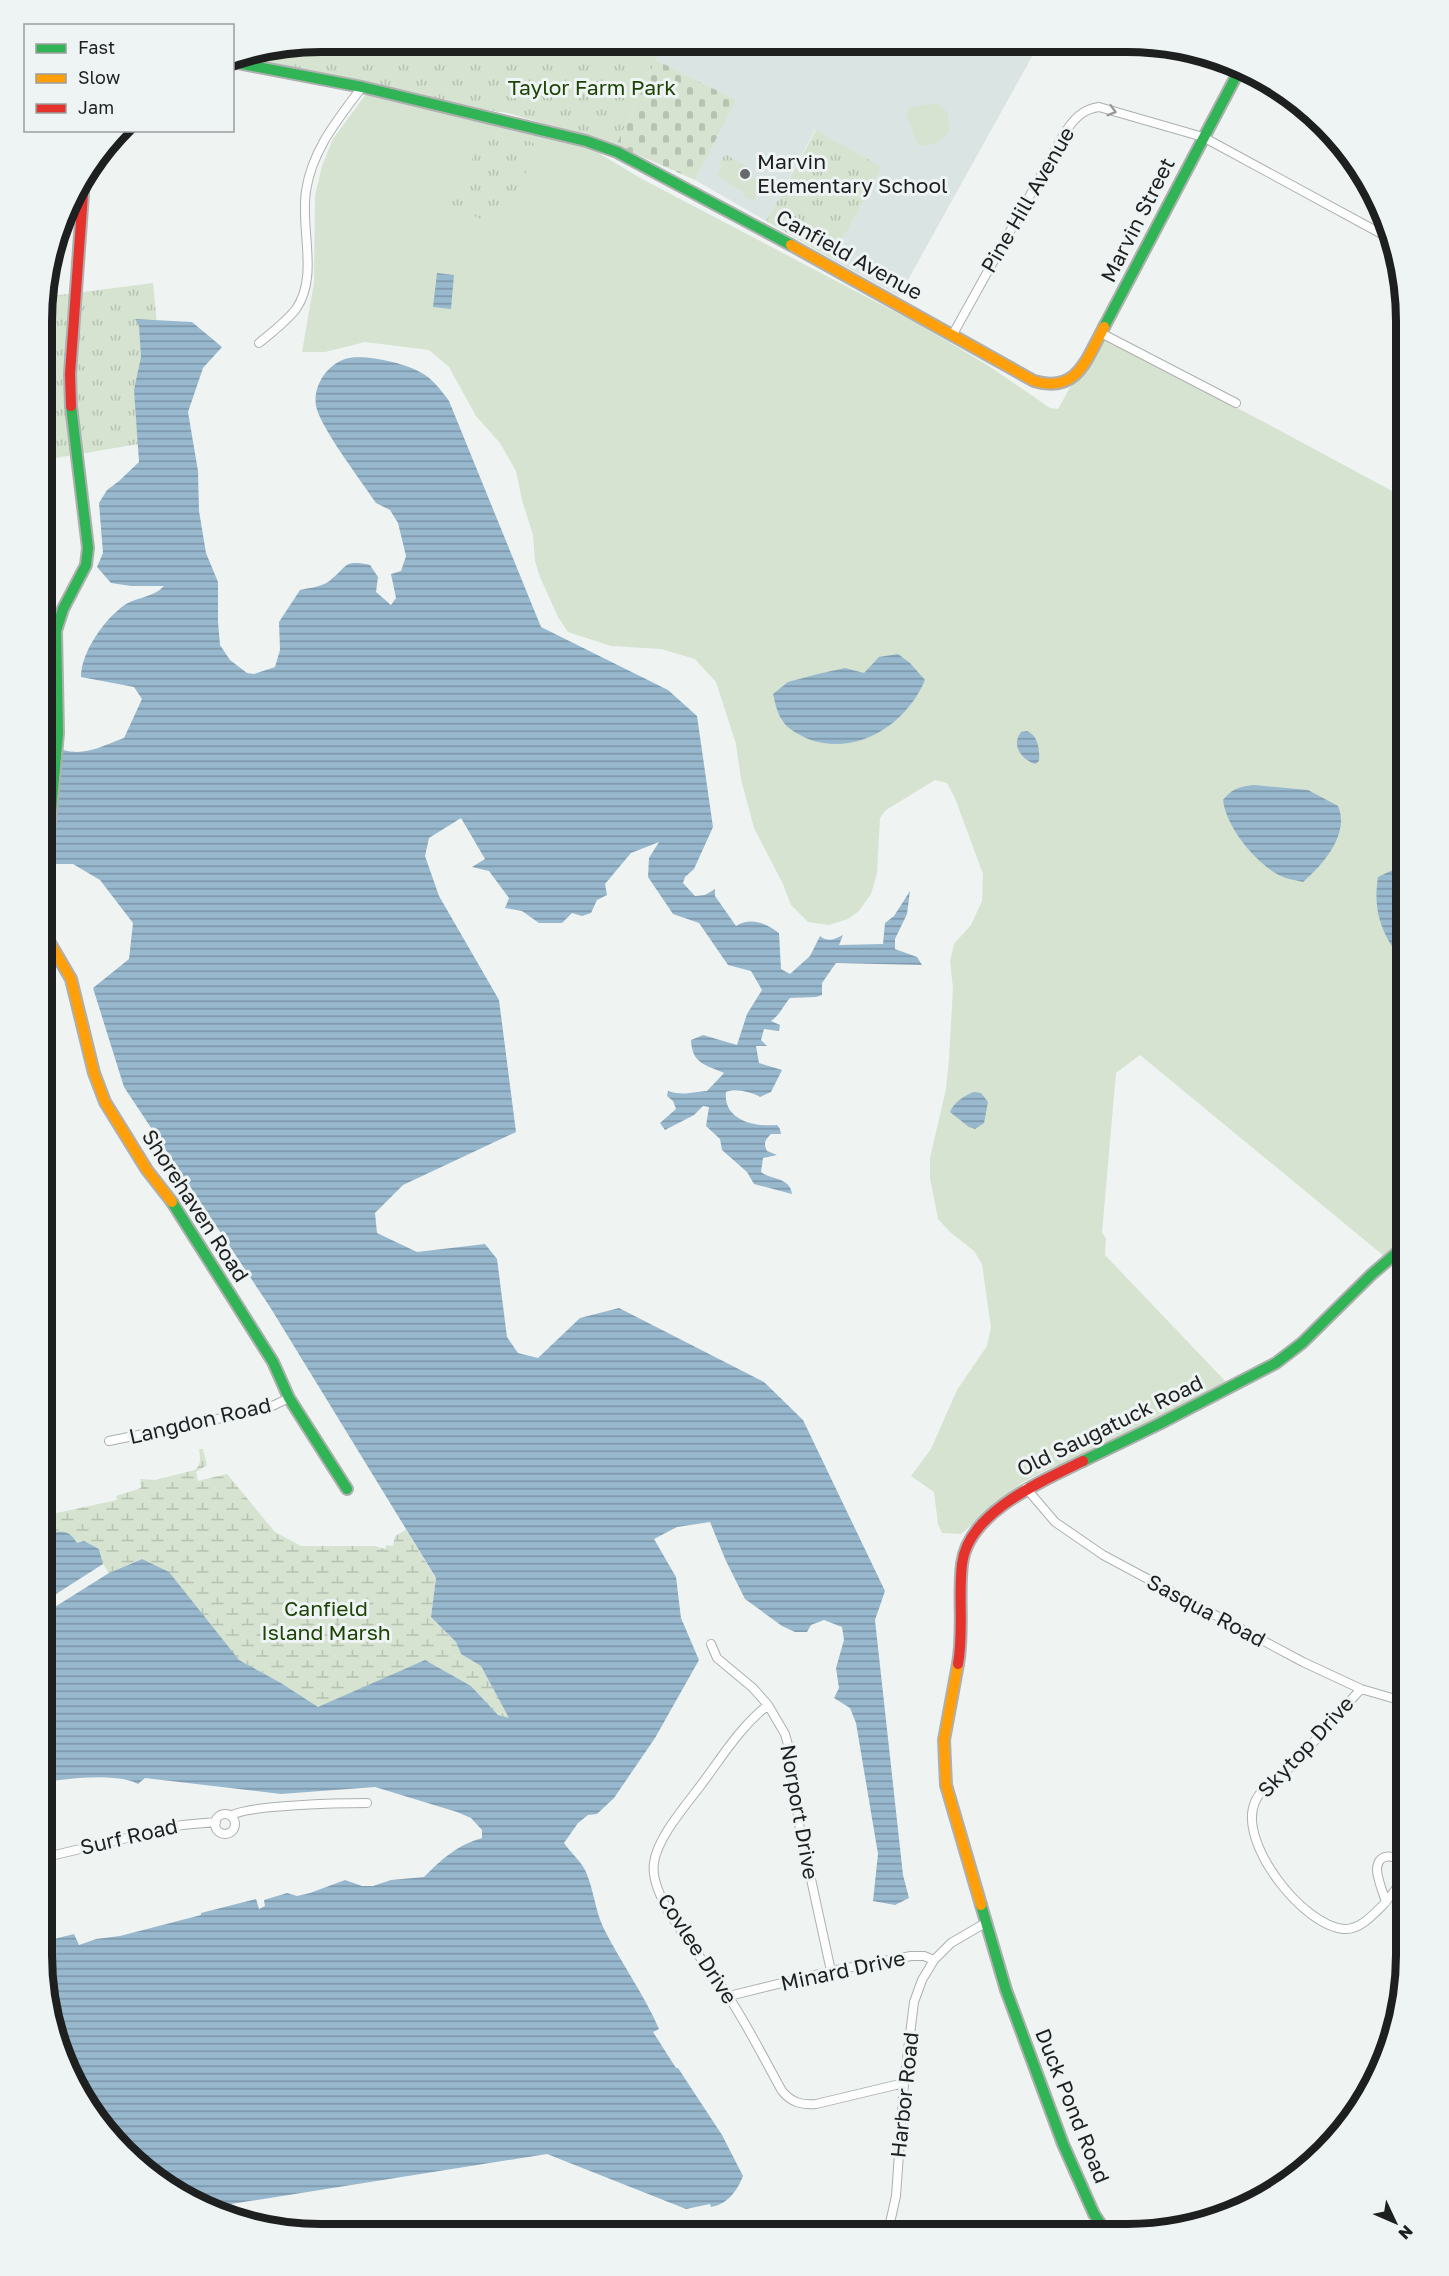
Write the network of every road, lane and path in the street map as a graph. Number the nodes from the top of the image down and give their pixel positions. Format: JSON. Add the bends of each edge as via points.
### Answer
{"nodes":[{"id":1,"x":244,"y":64,"type":"edge"},
{"id":2,"x":1236,"y":75,"type":"edge"},
{"id":3,"x":362,"y":87,"type":"junction"},
{"id":4,"x":1203,"y":137,"type":"junction"},
{"id":5,"x":83,"y":197,"type":"edge"},
{"id":6,"x":1382,"y":235,"type":"edge"},
{"id":7,"x":1101,"y":333,"type":"junction"},
{"id":8,"x":953,"y":334,"type":"junction"},
{"id":9,"x":259,"y":344,"type":"dead end"},
{"id":10,"x":1062,"y":385,"type":"joint"},
{"id":11,"x":1236,"y":404,"type":"dead end"},
{"id":12,"x":52,"y":808,"type":"edge"},
{"id":13,"x":52,"y":945,"type":"edge"},
{"id":14,"x":1396,"y":1254,"type":"edge"},
{"id":15,"x":289,"y":1398,"type":"junction"},
{"id":16,"x":109,"y":1442,"type":"dead end"},
{"id":17,"x":1026,"y":1488,"type":"junction"},
{"id":18,"x":347,"y":1489,"type":"dead end"},
{"id":19,"x":711,"y":1644,"type":"dead end"},
{"id":20,"x":1361,"y":1689,"type":"junction"},
{"id":21,"x":1396,"y":1699,"type":"edge"},
{"id":22,"x":768,"y":1705,"type":"junction"},
{"id":23,"x":367,"y":1803,"type":"dead end"},
{"id":24,"x":231,"y":1816,"type":"junction"},
{"id":25,"x":216,"y":1822,"type":"junction"},
{"id":26,"x":52,"y":1855,"type":"edge"},
{"id":27,"x":1396,"y":1856,"type":"edge"},
{"id":28,"x":1396,"y":1888,"type":"edge"},
{"id":29,"x":1386,"y":1902,"type":"junction"},
{"id":30,"x":987,"y":1922,"type":"junction"},
{"id":31,"x":934,"y":1960,"type":"junction"},
{"id":32,"x":831,"y":1971,"type":"junction"},
{"id":33,"x":1006,"y":1990,"type":"joint"},
{"id":34,"x":729,"y":1996,"type":"junction"},
{"id":35,"x":904,"y":2083,"type":"junction"},
{"id":36,"x":890,"y":2224,"type":"edge"},
{"id":37,"x":1100,"y":2224,"type":"edge"}],
"edges":[{"from":1,"to":3,"type":"street","name":"Canfield Avenue"},
{"from":2,"to":4,"type":"street","name":"Marvin Street"},
{"from":3,"to":8,"type":"street","name":"Canfield Avenue","via":[[586,141],[617,152]]},
{"from":3,"to":9,"type":"street","via":[[330,130],[314,161],[306,192],[304,294],[294,310]]},
{"from":4,"to":6,"type":"street","name":"Pine Hill Avenue"},
{"from":4,"to":7,"type":"street","name":"Marvin Street"},
{"from":8,"to":4,"type":"street","name":"Pine Hill Avenue","one_way":true,"via":[[1064,134],[1081,114],[1099,107]]},
{"from":5,"to":12,"type":"street","via":[[70,374],[87,548],[86,565],[56,631],[58,733]]},
{"from":7,"to":10,"type":"street","name":"Marvin Street","via":[[1078,372]]},
{"from":7,"to":11,"type":"street"},
{"from":8,"to":10,"type":"street","name":"Canfield Avenue","via":[[1034,381],[1046,386]]},
{"from":13,"to":15,"type":"street","name":"Shorehaven Road","via":[[71,979],[105,1102],[273,1362]]},
{"from":14,"to":17,"type":"street","name":"Old Saugatuck Road","via":[[1276,1363]]},
{"from":15,"to":16,"type":"street","name":"Langdon Road","via":[[266,1409]]},
{"from":15,"to":18,"type":"street","name":"Shorehaven Road"},
{"from":17,"to":20,"type":"street","name":"Sasqua Road","via":[[1055,1522],[1102,1555]]},
{"from":17,"to":30,"type":"street","name":"Old Saugatuck Road","via":[[983,1522],[962,1562],[961,1646],[944,1740],[951,1805]]},
{"from":19,"to":22,"type":"street","name":"Norport Drive","via":[[717,1658]]},
{"from":20,"to":21,"type":"street","name":"Sasqua Road"},
{"from":20,"to":29,"type":"street","name":"Skytop Drive","via":[[1261,1792],[1254,1802],[1253,1835],[1286,1891],[1326,1925],[1346,1929],[1362,1924]]},
{"from":22,"to":32,"type":"street","name":"Norport Drive","via":[[785,1734],[790,1752],[799,1824]]},
{"from":22,"to":34,"type":"street","name":"Covlee Drive","via":[[749,1720],[687,1804],[659,1846],[654,1863],[655,1883],[666,1908]]},
{"from":23,"to":24,"type":"street","name":"Surf Road","via":[[258,1809]]},
{"from":24,"to":25,"type":"street","name":"Surf Road","via":[[222,1815]]},
{"from":24,"to":25,"type":"street","name":"Surf Road","via":[[235,1825],[229,1833],[219,1832]]},
{"from":25,"to":26,"type":"street","name":"Surf Road","via":[[182,1825]]},
{"from":27,"to":29,"type":"street","name":"Skytop Drive","via":[[1387,1856],[1377,1869]]},
{"from":28,"to":29,"type":"street","name":"Skytop Drive"},
{"from":30,"to":31,"type":"street","name":"Minard Drive","via":[[951,1943]]},
{"from":30,"to":33,"type":"street","name":"Old Saugatuck Road"},
{"from":31,"to":32,"type":"street","name":"Minard Drive","via":[[911,1956]]},
{"from":31,"to":35,"type":"street","name":"Harbor Road","via":[[914,2002]]},
{"from":32,"to":34,"type":"street","name":"Minard Drive"},
{"from":33,"to":37,"type":"street","name":"Duck Pond Road","via":[[1063,2144]]},
{"from":34,"to":35,"type":"street","name":"Covlee Drive","via":[[782,2091],[792,2101],[816,2104]]},
{"from":35,"to":36,"type":"street","name":"Harbor Road","via":[[896,2196]]}]}
